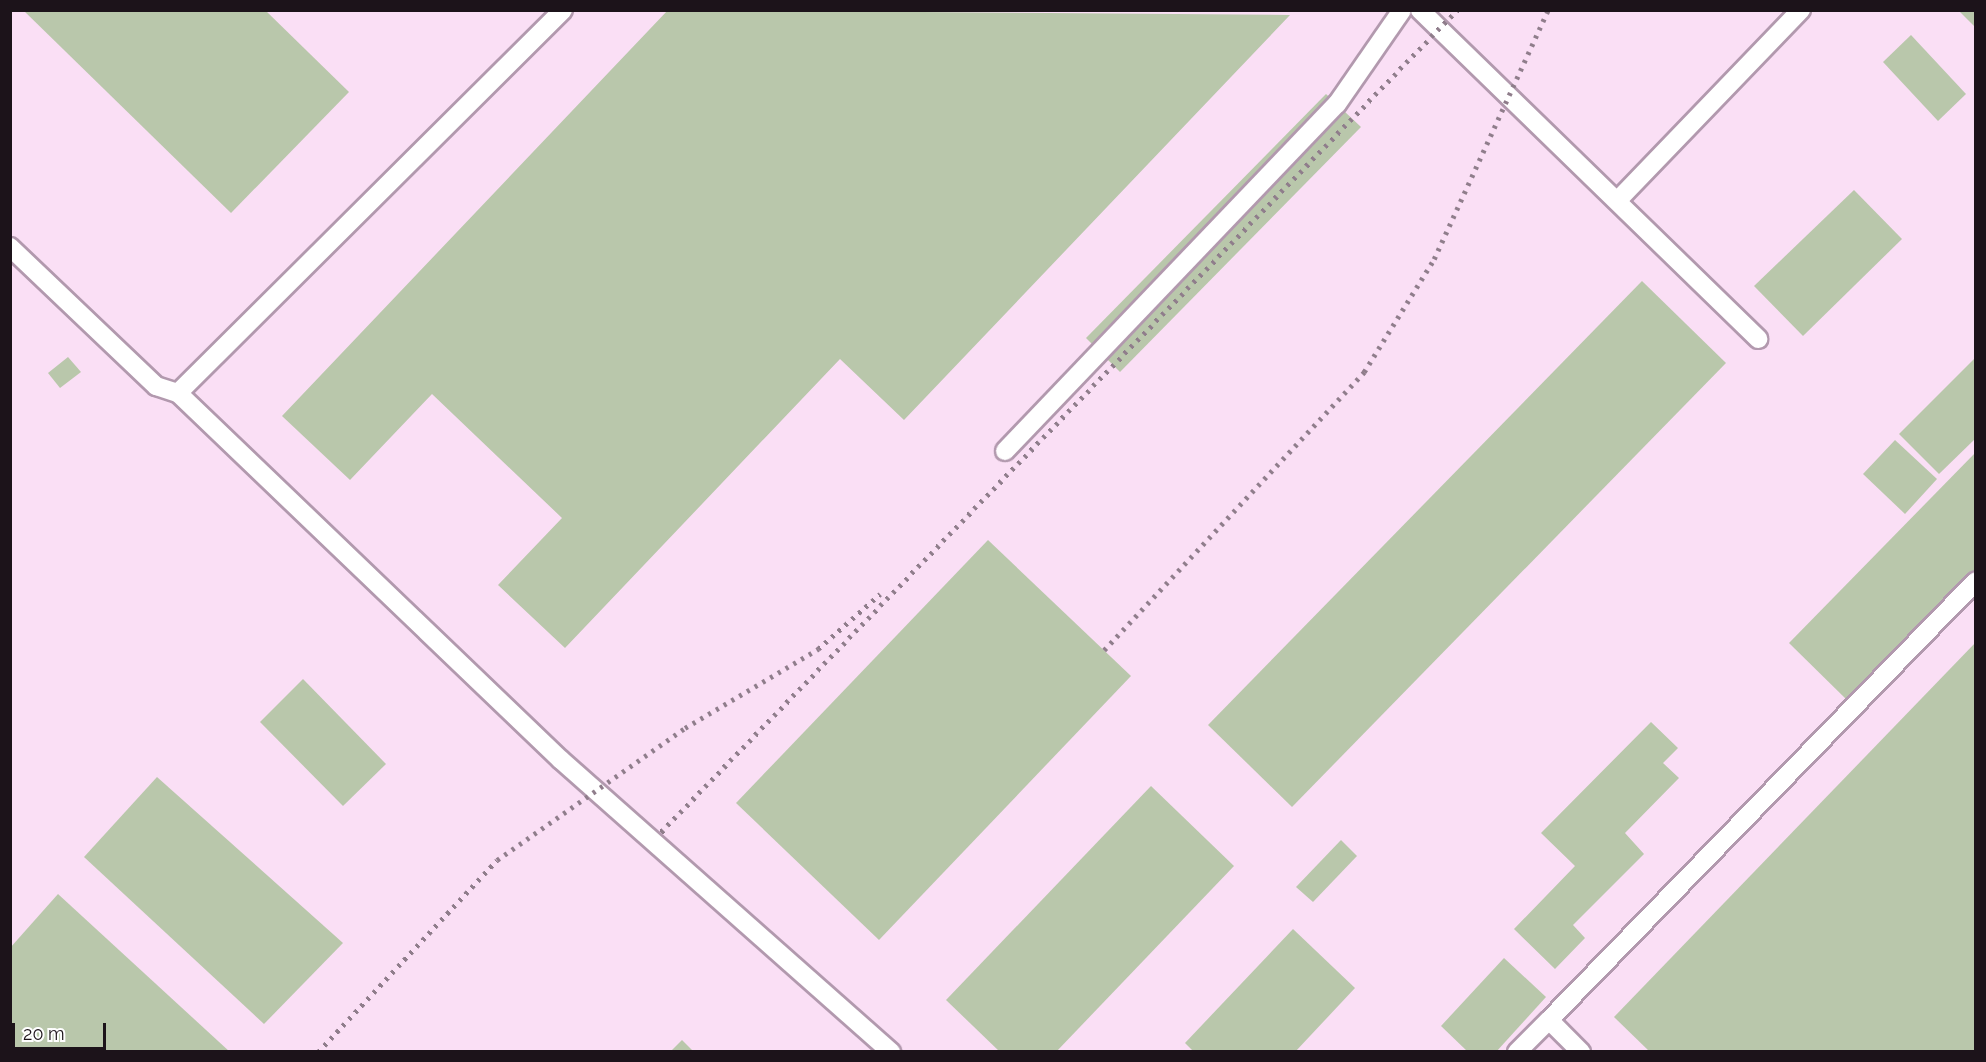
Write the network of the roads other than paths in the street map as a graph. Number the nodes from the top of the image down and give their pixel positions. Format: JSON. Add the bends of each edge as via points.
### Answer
{"nodes":[{"id":1,"x":563,"y":10,"type":"edge"},
{"id":2,"x":1402,"y":10,"type":"edge"},
{"id":3,"x":1420,"y":10,"type":"edge"},
{"id":4,"x":1801,"y":10,"type":"edge"},
{"id":5,"x":1618,"y":200,"type":"junction"},
{"id":6,"x":10,"y":247,"type":"edge"},
{"id":7,"x":1758,"y":339,"type":"dead end"},
{"id":8,"x":178,"y":393,"type":"junction"},
{"id":9,"x":1005,"y":451,"type":"dead end"},
{"id":10,"x":1976,"y":581,"type":"edge"},
{"id":11,"x":1549,"y":1020,"type":"junction"},
{"id":12,"x":891,"y":1052,"type":"edge"},
{"id":13,"x":1517,"y":1052,"type":"edge"},
{"id":14,"x":1581,"y":1052,"type":"edge"}],
"edges":[{"from":1,"to":8,"type":"lane"},
{"from":2,"to":9,"type":"lane","via":[[1337,104]]},
{"from":3,"to":5,"type":"lane"},
{"from":4,"to":5,"type":"lane"},
{"from":5,"to":7,"type":"lane"},
{"from":6,"to":8,"type":"lane","via":[[156,386]]},
{"from":8,"to":12,"type":"lane","via":[[561,760]]},
{"from":10,"to":11,"type":"lane"},
{"from":11,"to":13,"type":"lane"},
{"from":11,"to":14,"type":"lane"}]}
